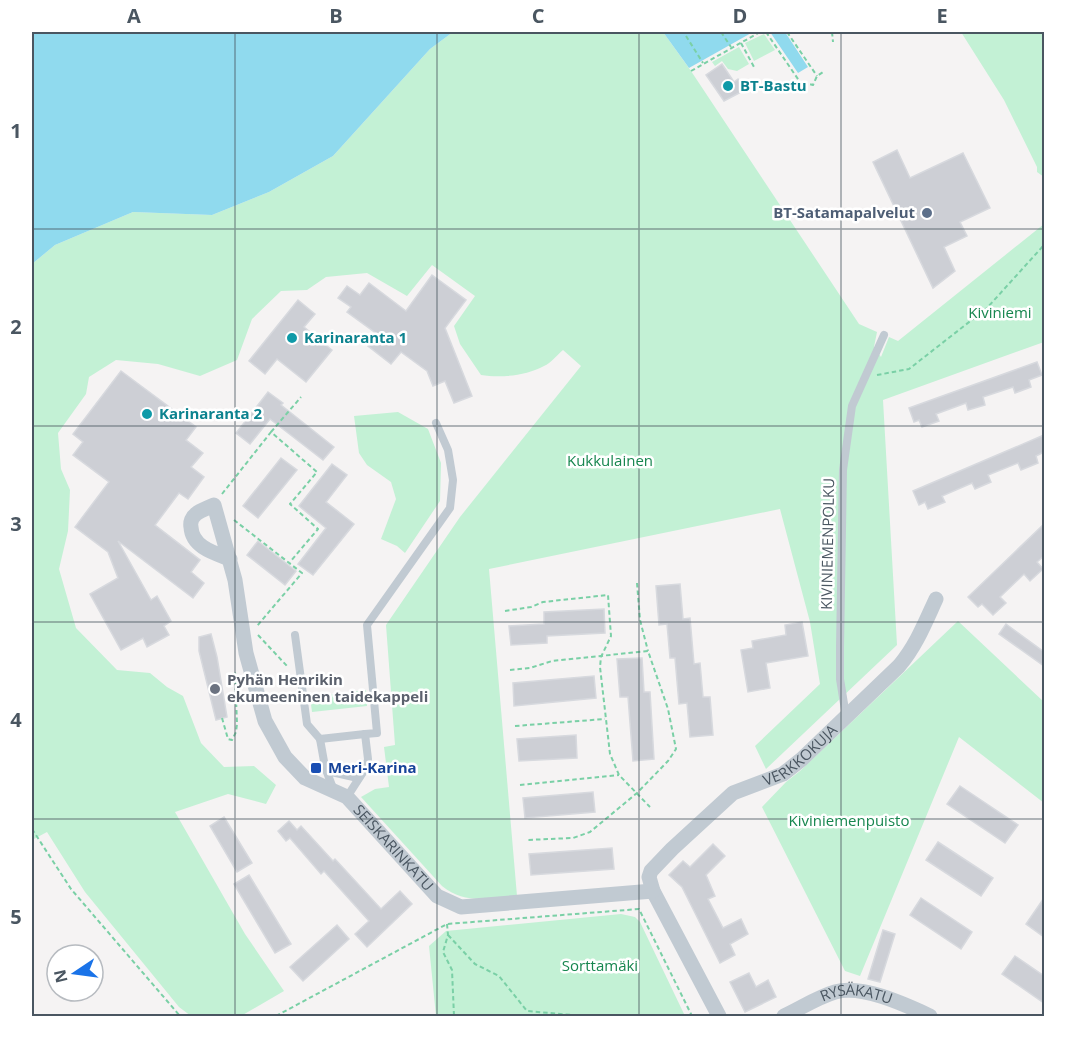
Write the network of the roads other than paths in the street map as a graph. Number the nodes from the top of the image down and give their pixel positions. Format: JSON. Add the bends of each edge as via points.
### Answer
{"nodes":[{"id":1,"x":884,"y":335,"type":"dead end"},
{"id":2,"x":436,"y":423,"type":"dead end"},
{"id":3,"x":230,"y":559,"type":"junction"},
{"id":4,"x":936,"y":599,"type":"dead end"},
{"id":5,"x":295,"y":635,"type":"dead end"},
{"id":6,"x":846,"y":716,"type":"junction"},
{"id":7,"x":366,"y":734,"type":"junction"},
{"id":8,"x":320,"y":739,"type":"junction"},
{"id":9,"x":327,"y":771,"type":"junction"},
{"id":10,"x":358,"y":778,"type":"junction"},
{"id":11,"x":341,"y":794,"type":"junction"},
{"id":12,"x":653,"y":891,"type":"junction"},
{"id":13,"x":718,"y":1017,"type":"edge"},
{"id":14,"x":784,"y":1017,"type":"edge"},
{"id":15,"x":930,"y":1017,"type":"edge"}],
"edges":[{"from":1,"to":6,"type":"lane","name":"KIVINIEMENPOLKU","via":[[852,405],[843,470],[840,678]]},
{"from":2,"to":7,"type":"lane","via":[[448,450],[453,480],[450,508],[367,626],[377,733]]},
{"from":3,"to":3,"type":"street","name":"SEISKARINKATU","via":[[214,505],[195,514],[190,522],[197,542]]},
{"from":3,"to":11,"type":"street","name":"SEISKARINKATU","via":[[246,653],[265,721],[285,757],[304,778]]},
{"from":4,"to":6,"type":"street","name":"VERKKOKUJA","via":[[910,653]]},
{"from":5,"to":8,"type":"lane","via":[[307,724]]},
{"from":6,"to":12,"type":"street","name":"VERKKOKUJA","via":[[783,774],[734,793],[651,871]]},
{"from":7,"to":8,"type":"lane"},
{"from":7,"to":10,"type":"lane","via":[[367,766]]},
{"from":8,"to":9,"type":"lane"},
{"from":9,"to":10,"type":"lane"},
{"from":9,"to":11,"type":"lane"},
{"from":10,"to":11,"type":"lane"},
{"from":11,"to":12,"type":"street","name":"SEISKARINKATU","via":[[437,896],[461,907]]},
{"from":12,"to":13,"type":"street"},
{"from":14,"to":15,"type":"street","name":"RYSÄKATU","via":[[838,991],[857,990],[902,1003]]}]}
